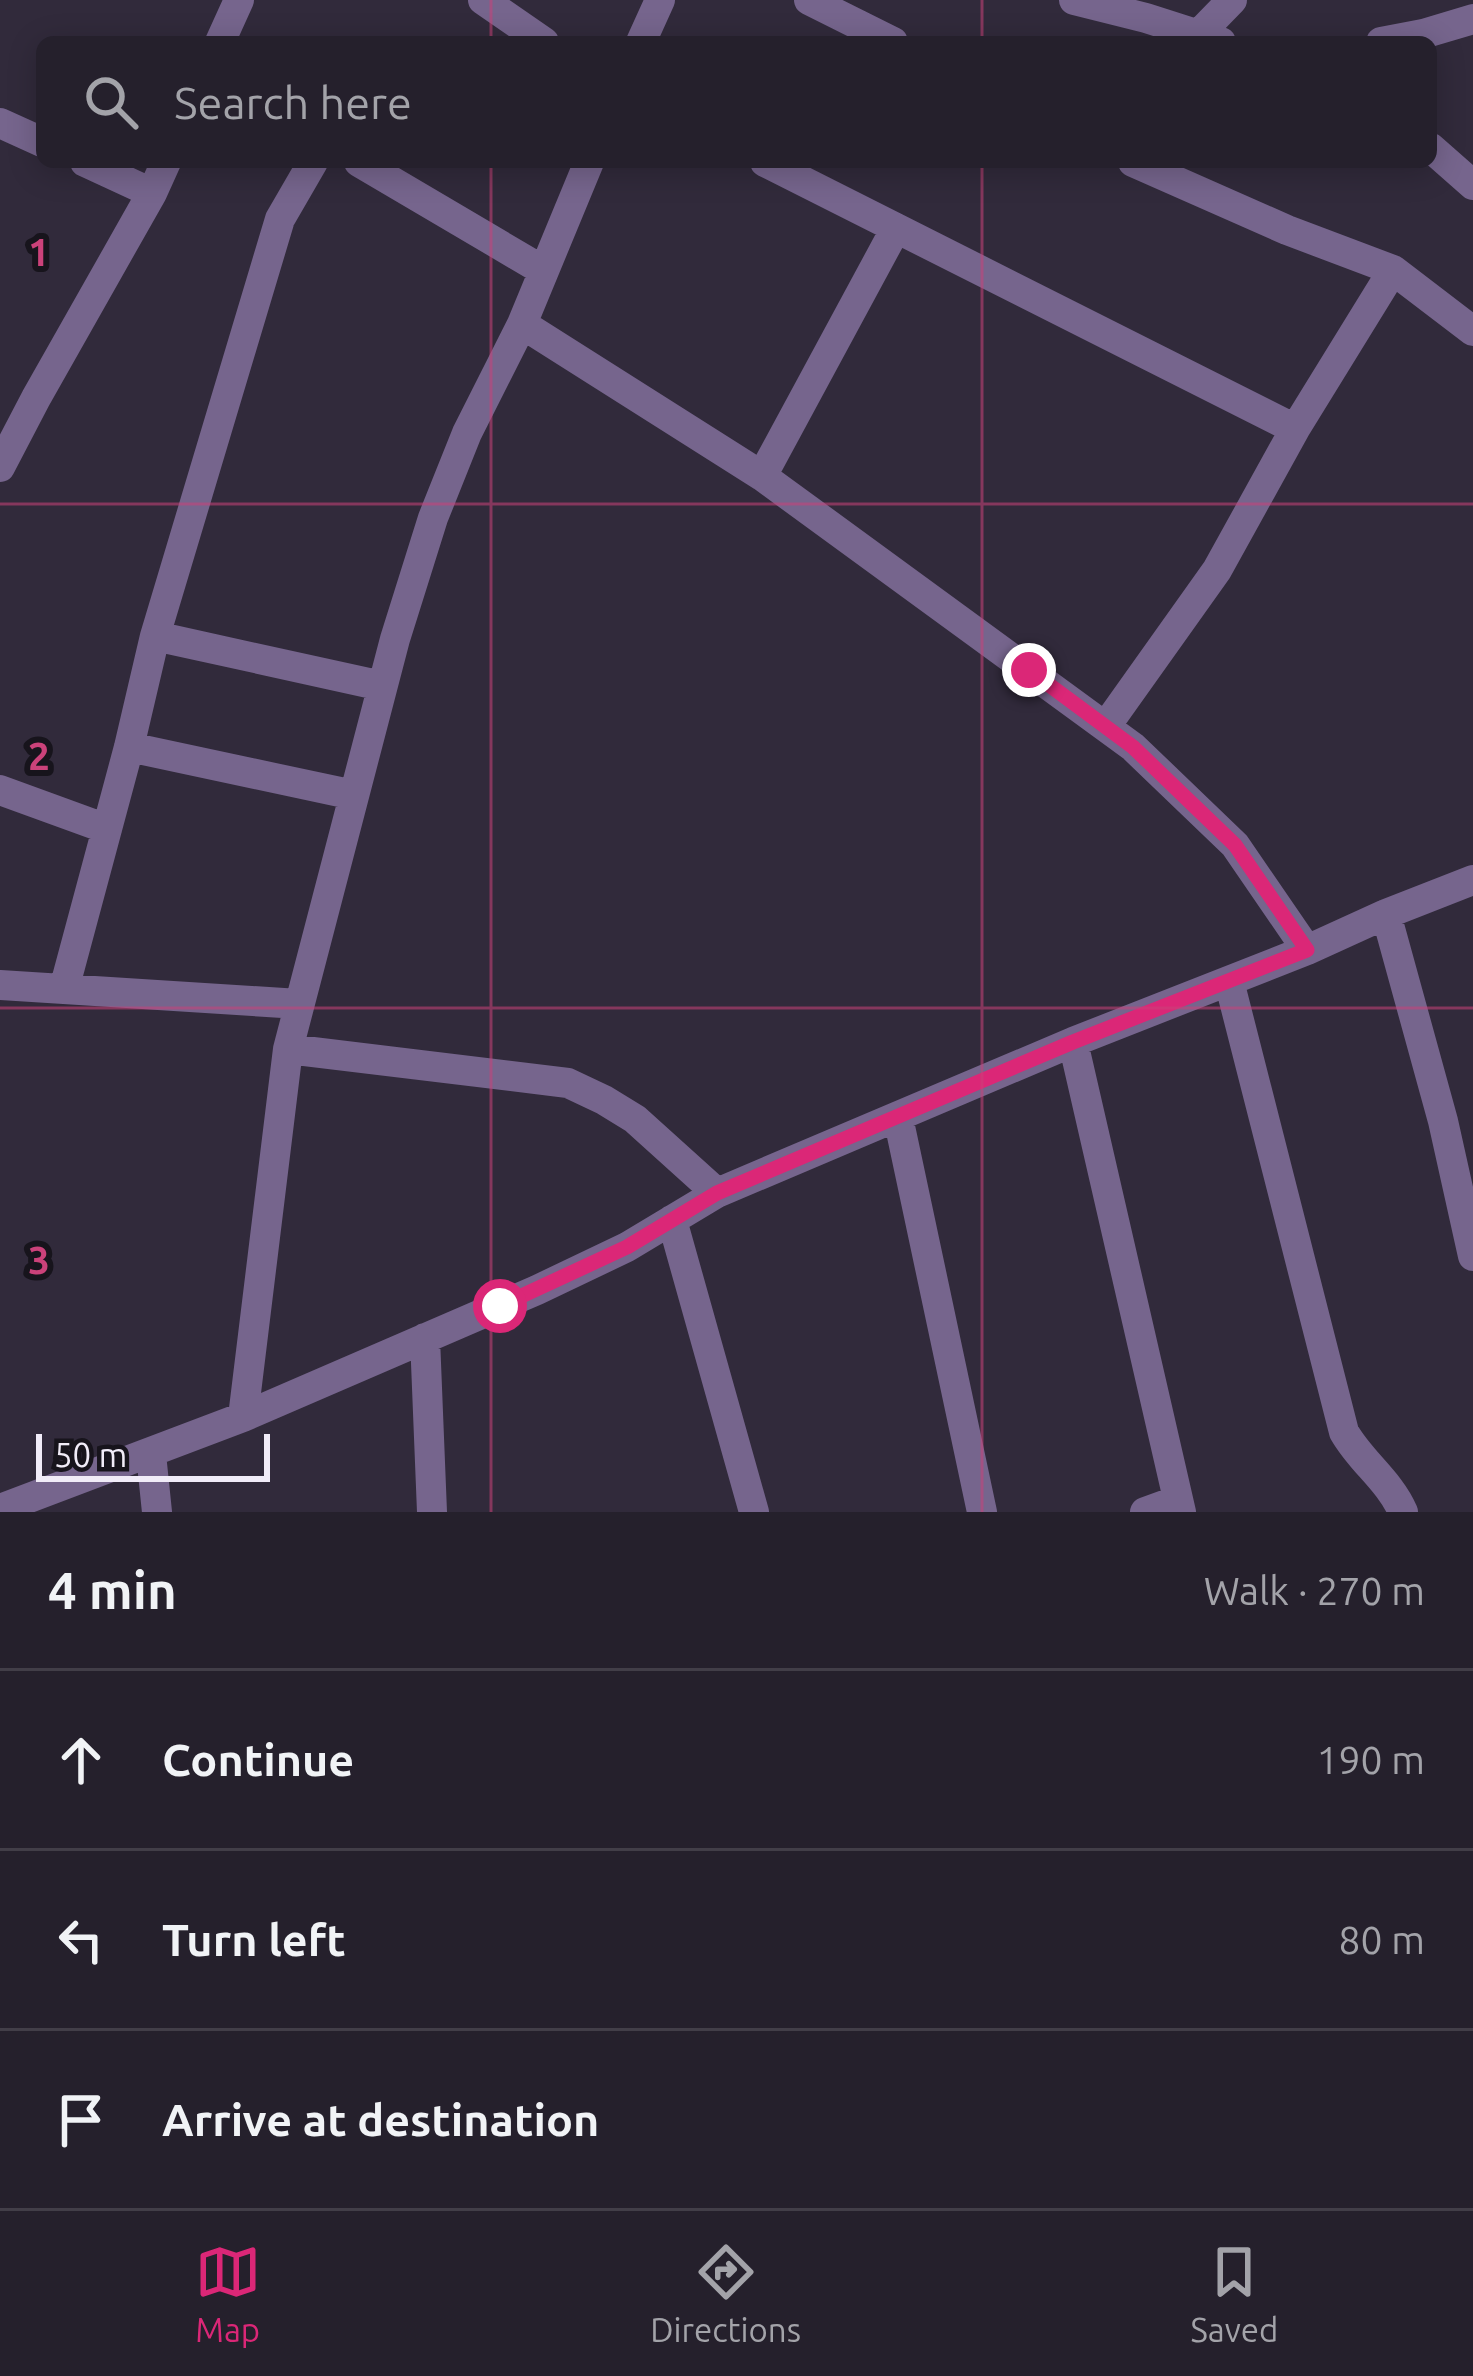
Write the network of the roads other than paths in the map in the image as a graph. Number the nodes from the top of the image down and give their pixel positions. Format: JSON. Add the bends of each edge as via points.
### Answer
{"nodes":[{"id":1,"x":239,"y":0,"type":"edge"},
{"id":2,"x":483,"y":0,"type":"edge"},
{"id":3,"x":660,"y":0,"type":"edge"},
{"id":4,"x":809,"y":0,"type":"edge"},
{"id":5,"x":1074,"y":0,"type":"edge"},
{"id":6,"x":1232,"y":0,"type":"edge"},
{"id":7,"x":1473,"y":19,"type":"edge"},
{"id":8,"x":223,"y":36,"type":"edge"},
{"id":9,"x":535,"y":36,"type":"edge"},
{"id":10,"x":644,"y":36,"type":"edge"},
{"id":11,"x":881,"y":36,"type":"edge"},
{"id":12,"x":1203,"y":36,"type":"edge"},
{"id":13,"x":1211,"y":36,"type":"edge"},
{"id":14,"x":1412,"y":36,"type":"edge"},
{"id":15,"x":0,"y":124,"type":"edge"},
{"id":16,"x":36,"y":139,"type":"edge"},
{"id":17,"x":1437,"y":153,"type":"edge"},
{"id":18,"x":98,"y":168,"type":"edge"},
{"id":19,"x":163,"y":168,"type":"edge"},
{"id":20,"x":310,"y":168,"type":"edge"},
{"id":21,"x":369,"y":168,"type":"edge"},
{"id":22,"x":587,"y":168,"type":"edge"},
{"id":23,"x":777,"y":168,"type":"edge"},
{"id":24,"x":1147,"y":168,"type":"edge"},
{"id":25,"x":1473,"y":185,"type":"edge"},
{"id":26,"x":152,"y":194,"type":"junction"},
{"id":27,"x":896,"y":228,"type":"junction"},
{"id":28,"x":1393,"y":270,"type":"junction"},
{"id":29,"x":544,"y":271,"type":"junction"},
{"id":30,"x":522,"y":324,"type":"junction"},
{"id":31,"x":1473,"y":331,"type":"edge"},
{"id":32,"x":1295,"y":429,"type":"junction"},
{"id":33,"x":0,"y":467,"type":"edge"},
{"id":34,"x":762,"y":476,"type":"junction"},
{"id":35,"x":155,"y":636,"type":"junction"},
{"id":36,"x":382,"y":686,"type":"junction"},
{"id":37,"x":1106,"y":726,"type":"junction"},
{"id":38,"x":129,"y":747,"type":"junction"},
{"id":39,"x":0,"y":790,"type":"edge"},
{"id":40,"x":354,"y":795,"type":"junction"},
{"id":41,"x":107,"y":829,"type":"junction"},
{"id":42,"x":1473,"y":880,"type":"edge"},
{"id":43,"x":1386,"y":914,"type":"junction"},
{"id":44,"x":1307,"y":950,"type":"junction"},
{"id":45,"x":1229,"y":980,"type":"junction"},
{"id":46,"x":0,"y":985,"type":"edge"},
{"id":47,"x":64,"y":989,"type":"junction"},
{"id":48,"x":299,"y":1004,"type":"junction"},
{"id":49,"x":1073,"y":1042,"type":"junction"},
{"id":50,"x":288,"y":1049,"type":"junction"},
{"id":51,"x":898,"y":1117,"type":"junction"},
{"id":52,"x":717,"y":1193,"type":"junction"},
{"id":53,"x":672,"y":1220,"type":"junction"},
{"id":54,"x":1473,"y":1256,"type":"edge"},
{"id":55,"x":425,"y":1338,"type":"junction"},
{"id":56,"x":243,"y":1417,"type":"junction"},
{"id":57,"x":151,"y":1454,"type":"junction"},
{"id":58,"x":1180,"y":1506,"type":"edge"},
{"id":59,"x":0,"y":1509,"type":"edge"},
{"id":60,"x":157,"y":1512,"type":"edge"},
{"id":61,"x":432,"y":1512,"type":"edge"},
{"id":62,"x":754,"y":1512,"type":"edge"},
{"id":63,"x":982,"y":1512,"type":"edge"},
{"id":64,"x":1144,"y":1512,"type":"edge"},
{"id":65,"x":1403,"y":1512,"type":"edge"}],
"edges":[{"from":1,"to":8,"type":"street"},
{"from":2,"to":9,"type":"street"},
{"from":3,"to":10,"type":"street"},
{"from":4,"to":11,"type":"street"},
{"from":5,"to":12,"type":"street"},
{"from":6,"to":13,"type":"street"},
{"from":7,"to":14,"type":"street"},
{"from":15,"to":16,"type":"street"},
{"from":17,"to":25,"type":"street"},
{"from":18,"to":26,"type":"street"},
{"from":19,"to":26,"type":"street"},
{"from":20,"to":35,"type":"street","via":[[280,220]]},
{"from":21,"to":29,"type":"street"},
{"from":22,"to":29,"type":"street"},
{"from":23,"to":27,"type":"street"},
{"from":24,"to":28,"type":"street"},
{"from":26,"to":33,"type":"street"},
{"from":27,"to":32,"type":"street"},
{"from":27,"to":34,"type":"street"},
{"from":28,"to":31,"type":"street"},
{"from":28,"to":32,"type":"street"},
{"from":29,"to":30,"type":"street"},
{"from":30,"to":34,"type":"street"},
{"from":30,"to":36,"type":"street","via":[[433,518]]},
{"from":32,"to":37,"type":"street","via":[[1216,570]]},
{"from":34,"to":37,"type":"street"},
{"from":35,"to":36,"type":"street"},
{"from":35,"to":38,"type":"street"},
{"from":36,"to":40,"type":"street"},
{"from":37,"to":44,"type":"street","via":[[1235,845]]},
{"from":38,"to":40,"type":"street"},
{"from":38,"to":41,"type":"street"},
{"from":39,"to":41,"type":"street"},
{"from":40,"to":48,"type":"street"},
{"from":41,"to":47,"type":"street"},
{"from":42,"to":43,"type":"street"},
{"from":43,"to":44,"type":"street"},
{"from":43,"to":54,"type":"street"},
{"from":44,"to":45,"type":"street"},
{"from":45,"to":49,"type":"street"},
{"from":45,"to":65,"type":"street","via":[[1344,1432]]},
{"from":46,"to":47,"type":"street"},
{"from":47,"to":48,"type":"street"},
{"from":48,"to":50,"type":"street"},
{"from":49,"to":51,"type":"street"},
{"from":49,"to":58,"type":"street"},
{"from":50,"to":52,"type":"street","via":[[568,1083],[634,1119]]},
{"from":50,"to":56,"type":"street"},
{"from":51,"to":52,"type":"street"},
{"from":51,"to":63,"type":"street"},
{"from":52,"to":53,"type":"street"},
{"from":53,"to":55,"type":"street"},
{"from":53,"to":62,"type":"street"},
{"from":55,"to":56,"type":"street"},
{"from":55,"to":61,"type":"street"},
{"from":56,"to":57,"type":"street"},
{"from":57,"to":59,"type":"street"},
{"from":57,"to":60,"type":"street"},
{"from":58,"to":64,"type":"street"}]}
